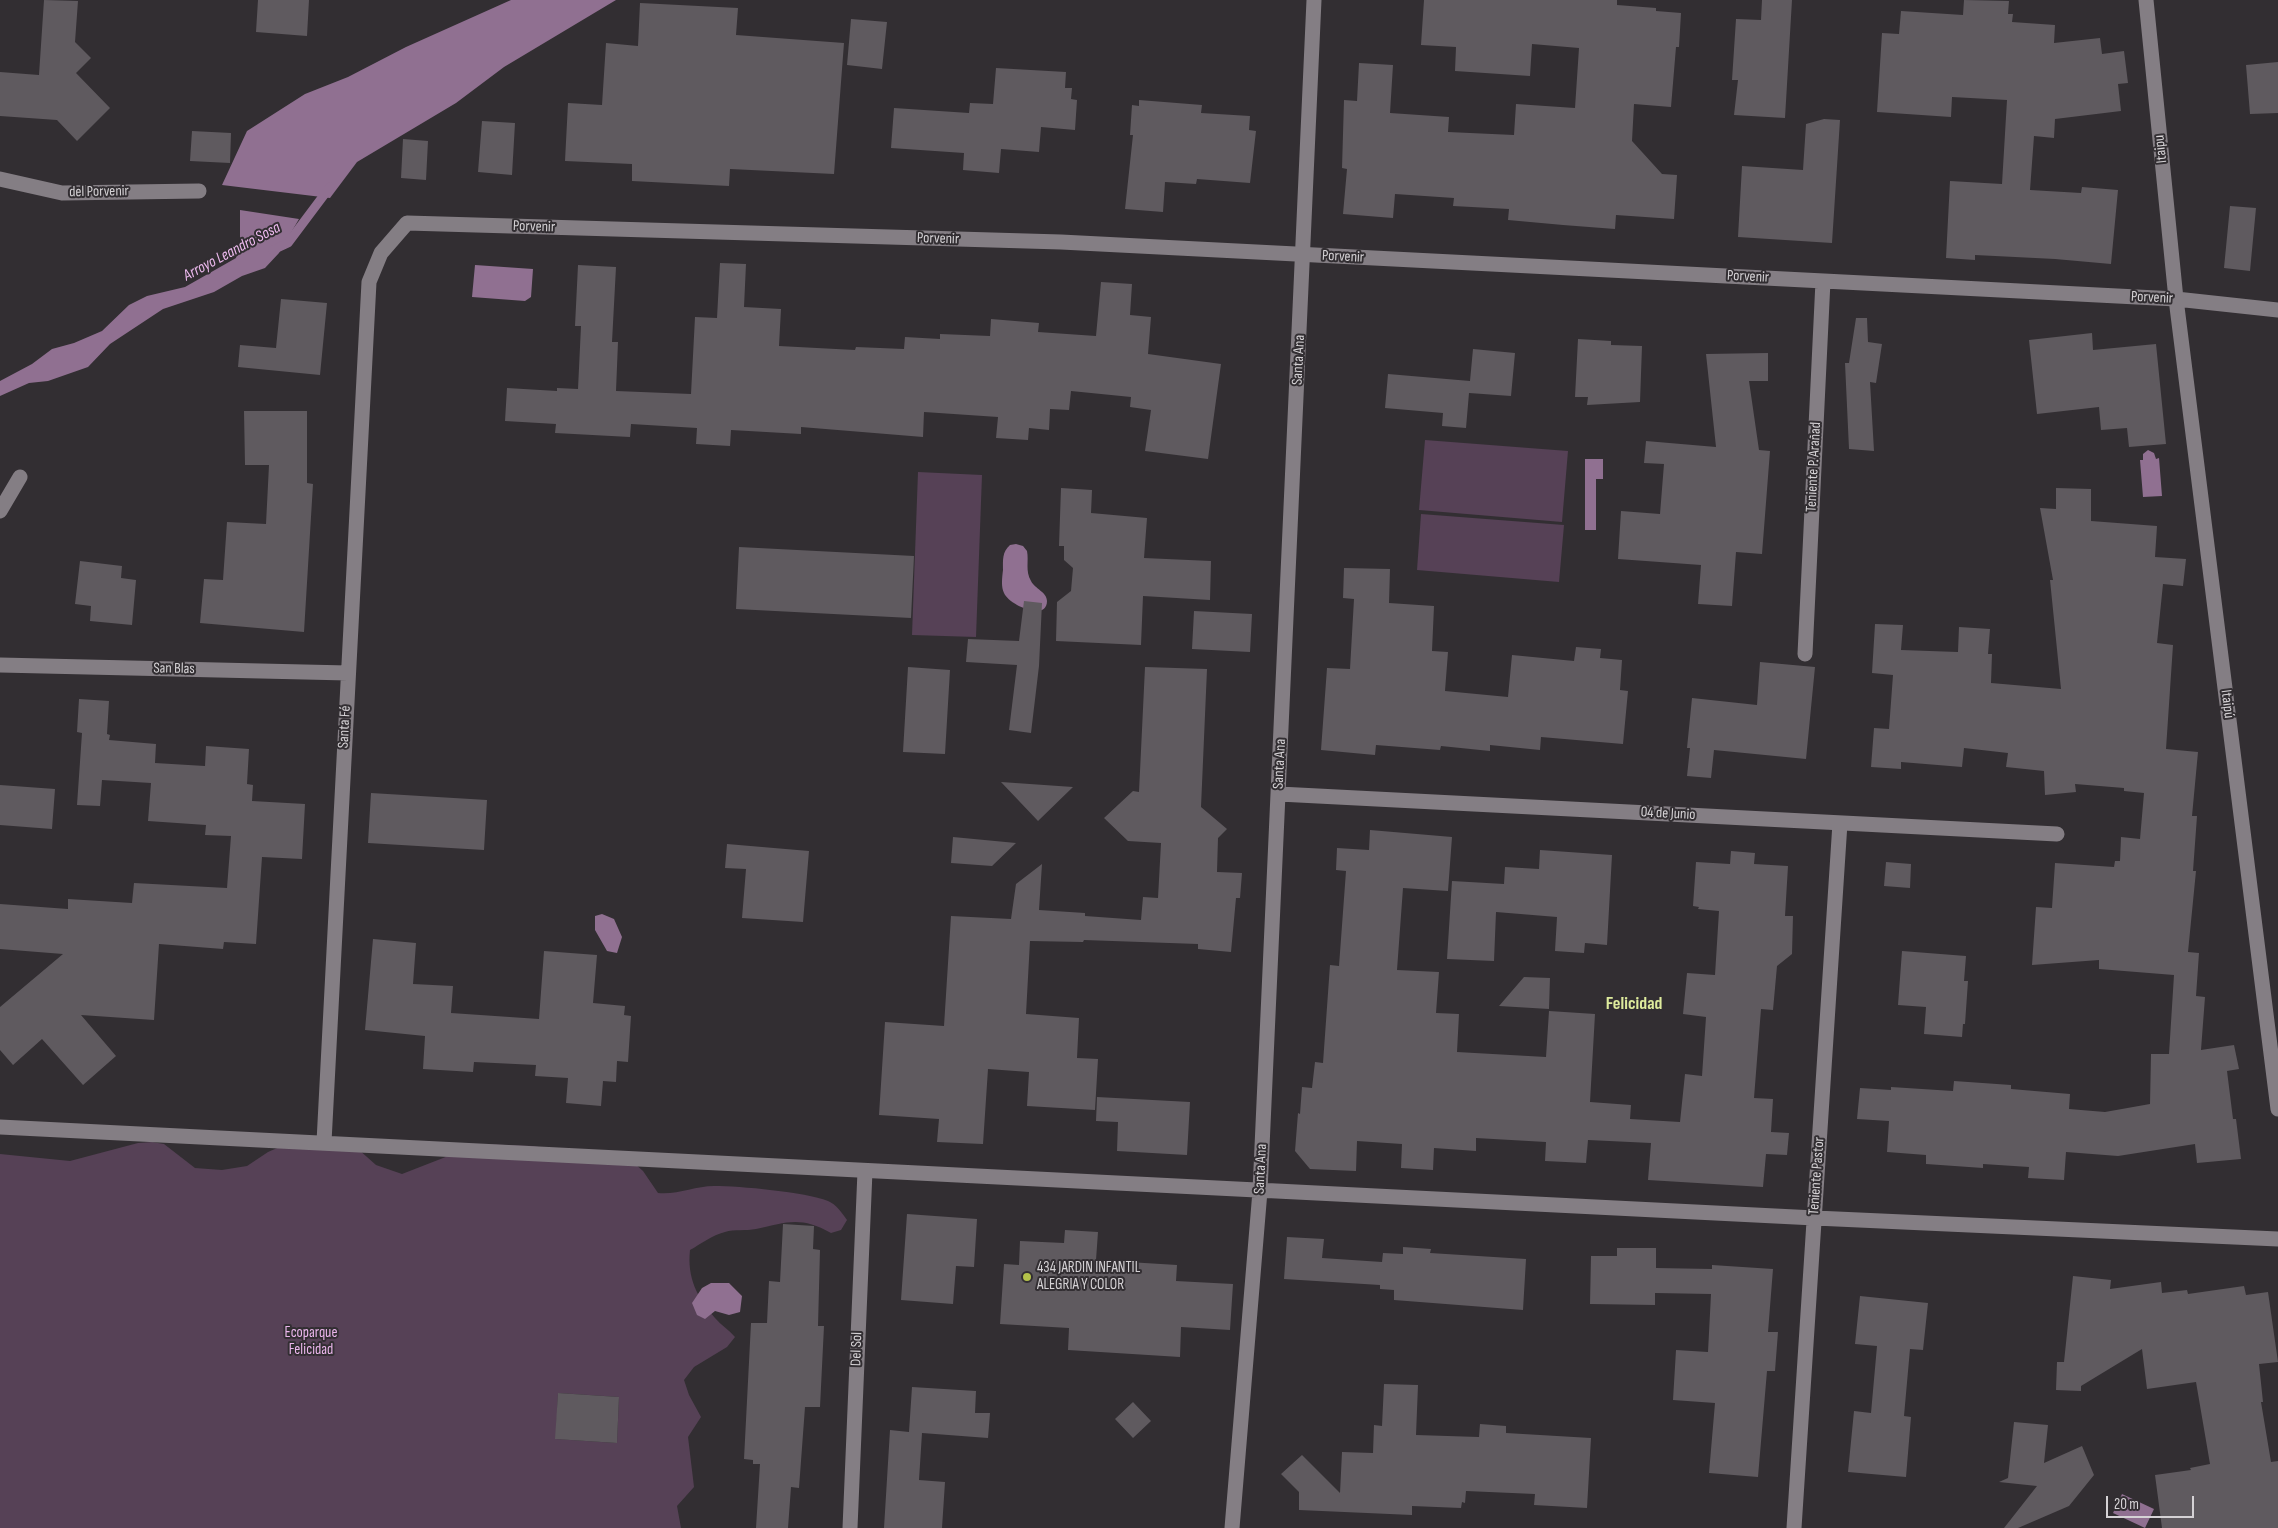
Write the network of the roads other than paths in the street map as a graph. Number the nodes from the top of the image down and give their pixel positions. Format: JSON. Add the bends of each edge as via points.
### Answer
{"nodes":[{"id":1,"x":1314,"y":0,"type":"edge"},
{"id":2,"x":2146,"y":0,"type":"edge"},
{"id":3,"x":0,"y":179,"type":"edge"},
{"id":4,"x":199,"y":191,"type":"dead end"},
{"id":5,"x":407,"y":223,"type":"joint"},
{"id":6,"x":1304,"y":254,"type":"junction"},
{"id":7,"x":1823,"y":281,"type":"junction"},
{"id":8,"x":2176,"y":299,"type":"junction"},
{"id":9,"x":2278,"y":310,"type":"edge"},
{"id":10,"x":20,"y":477,"type":"dead end"},
{"id":11,"x":0,"y":511,"type":"edge"},
{"id":12,"x":1805,"y":654,"type":"dead end"},
{"id":13,"x":0,"y":665,"type":"edge"},
{"id":14,"x":348,"y":672,"type":"junction"},
{"id":15,"x":1279,"y":794,"type":"junction"},
{"id":16,"x":1840,"y":823,"type":"junction"},
{"id":17,"x":2057,"y":834,"type":"dead end"},
{"id":18,"x":2278,"y":1109,"type":"edge"},
{"id":19,"x":0,"y":1127,"type":"edge"},
{"id":20,"x":324,"y":1142,"type":"junction"},
{"id":21,"x":865,"y":1171,"type":"junction"},
{"id":22,"x":1260,"y":1190,"type":"junction"},
{"id":23,"x":1815,"y":1218,"type":"junction"},
{"id":24,"x":2278,"y":1239,"type":"edge"},
{"id":25,"x":850,"y":1528,"type":"edge"},
{"id":26,"x":1232,"y":1528,"type":"edge"},
{"id":27,"x":1794,"y":1528,"type":"edge"}],
"edges":[{"from":1,"to":6,"type":"street","name":"Santa Ana"},
{"from":2,"to":8,"type":"street","name":"Itaipu"},
{"from":3,"to":4,"type":"street","name":"del Porvenir","via":[[62,193]]},
{"from":5,"to":6,"type":"street","name":"Porvenir","via":[[1061,242]]},
{"from":5,"to":14,"type":"street","name":"Santa Fé","via":[[381,253],[368,282]]},
{"from":6,"to":7,"type":"street","name":"Porvenir"},
{"from":6,"to":15,"type":"street","name":"Santa Ana"},
{"from":7,"to":8,"type":"street","name":"Porvenir"},
{"from":7,"to":12,"type":"street","name":"Teniente P. Arañad"},
{"from":8,"to":9,"type":"street","name":"Porvenir"},
{"from":8,"to":18,"type":"street","name":"Itaipú"},
{"from":10,"to":11,"type":"street"},
{"from":13,"to":14,"type":"street","name":"San Blas"},
{"from":14,"to":20,"type":"street","name":"Santa Fé"},
{"from":15,"to":16,"type":"street","name":"04 de Junio"},
{"from":15,"to":22,"type":"street","name":"Santa Ana"},
{"from":16,"to":17,"type":"street","name":"04 de Junio"},
{"from":16,"to":23,"type":"street","name":"Teniente Pastor"},
{"from":19,"to":20,"type":"street"},
{"from":20,"to":21,"type":"street"},
{"from":21,"to":22,"type":"street"},
{"from":21,"to":25,"type":"street","name":"Del Sol"},
{"from":22,"to":23,"type":"street"},
{"from":22,"to":26,"type":"street","name":"Santa Ana"},
{"from":23,"to":24,"type":"street"},
{"from":23,"to":27,"type":"street","name":"Teniente Pastor"}]}
